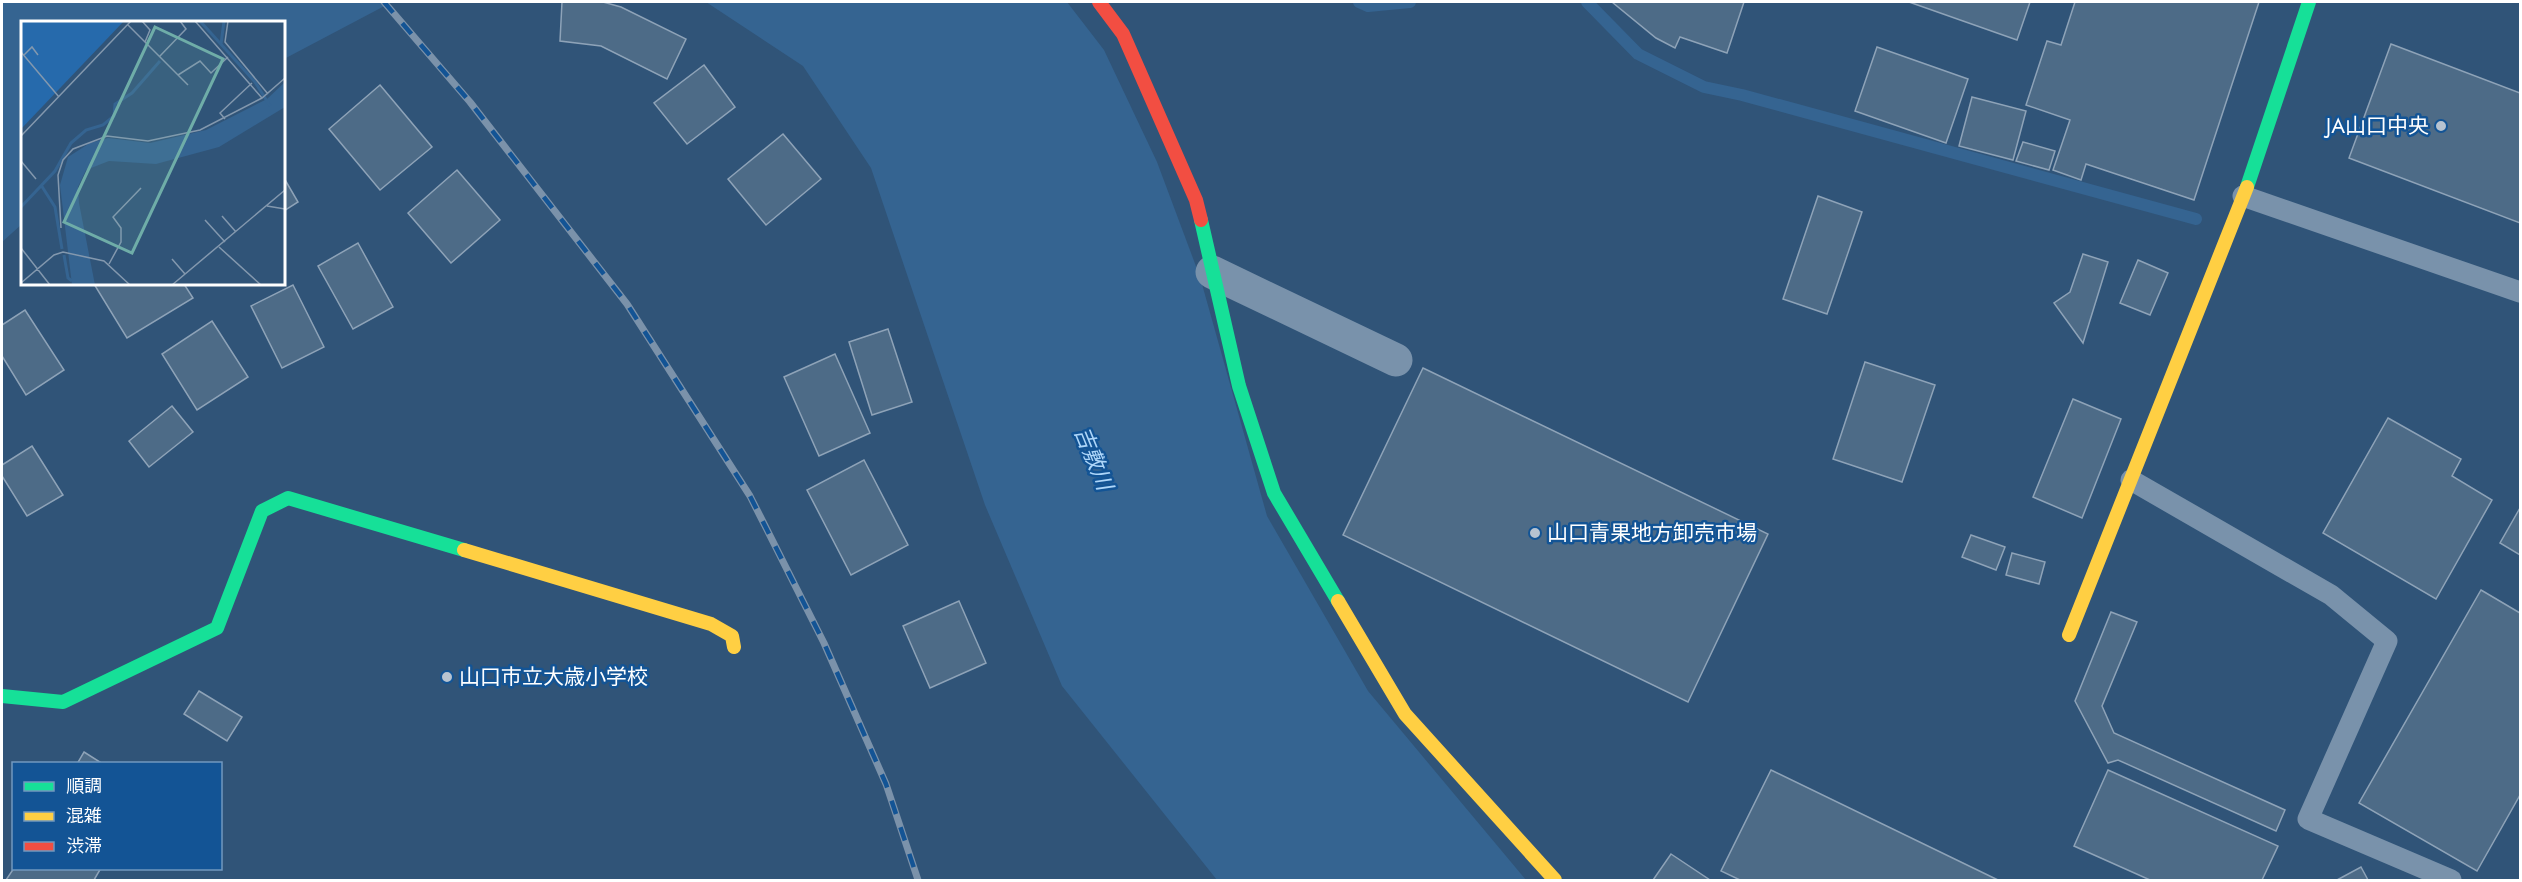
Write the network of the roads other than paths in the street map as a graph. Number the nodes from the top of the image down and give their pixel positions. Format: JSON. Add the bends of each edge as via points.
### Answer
{"nodes":[{"id":1,"x":1099,"y":2,"type":"edge"},
{"id":2,"x":2309,"y":2,"type":"edge"},
{"id":3,"x":2244,"y":196,"type":"junction"},
{"id":4,"x":1212,"y":272,"type":"junction"},
{"id":5,"x":2520,"y":292,"type":"edge"},
{"id":6,"x":1396,"y":360,"type":"dead end"},
{"id":7,"x":2131,"y":480,"type":"junction"},
{"id":8,"x":2069,"y":634,"type":"dead end"},
{"id":9,"x":734,"y":647,"type":"dead end"},
{"id":10,"x":2,"y":696,"type":"edge"},
{"id":11,"x":1555,"y":880,"type":"edge"},
{"id":12,"x":2451,"y":880,"type":"edge"}],
"edges":[{"from":1,"to":4,"type":"street","via":[[1123,34],[1196,200]]},
{"from":2,"to":3,"type":"street"},
{"from":3,"to":5,"type":"lane"},
{"from":3,"to":7,"type":"street"},
{"from":4,"to":6,"type":"street"},
{"from":4,"to":11,"type":"street","via":[[1239,387],[1275,493],[1405,714]]},
{"from":7,"to":8,"type":"street"},
{"from":7,"to":12,"type":"lane","via":[[2331,595],[2387,641],[2308,819]]},
{"from":9,"to":10,"type":"street","via":[[732,636],[711,624],[288,498],[262,511],[217,628],[63,702]]}]}
